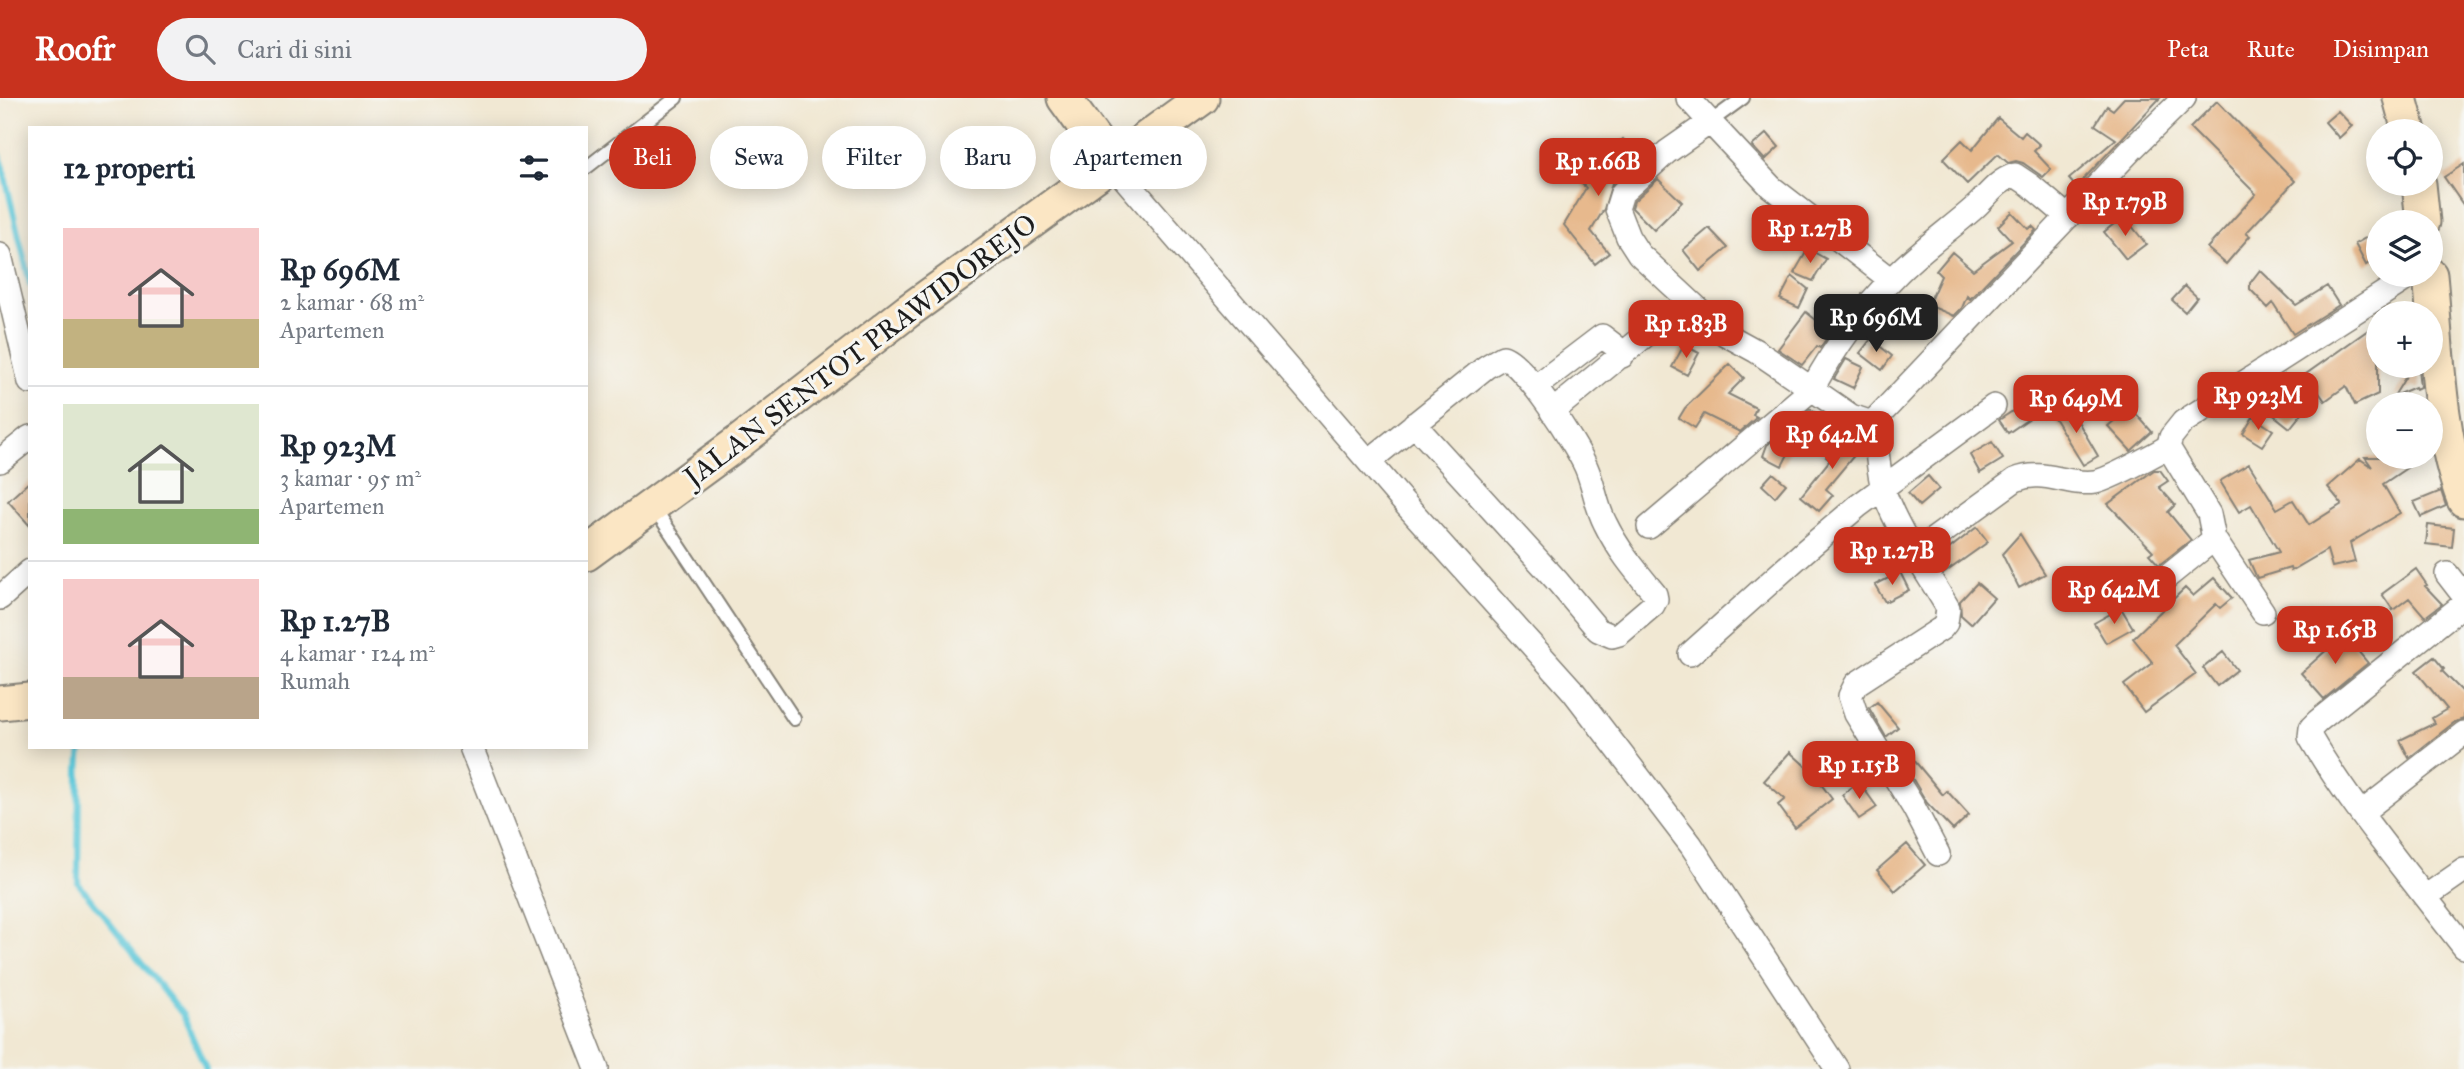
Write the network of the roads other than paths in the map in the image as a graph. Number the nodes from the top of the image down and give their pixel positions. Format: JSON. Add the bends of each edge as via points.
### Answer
{"nodes":[{"id":1,"x":676,"y":98,"type":"edge"},
{"id":2,"x":1064,"y":98,"type":"edge"},
{"id":3,"x":1202,"y":98,"type":"edge"},
{"id":4,"x":1688,"y":98,"type":"edge"},
{"id":5,"x":1743,"y":98,"type":"edge"},
{"id":6,"x":2184,"y":98,"type":"edge"},
{"id":7,"x":2400,"y":98,"type":"edge"},
{"id":8,"x":2406,"y":119,"type":"edge"},
{"id":9,"x":1710,"y":122,"type":"junction"},
{"id":10,"x":1084,"y":126,"type":"edge"},
{"id":11,"x":1164,"y":126,"type":"edge"},
{"id":12,"x":588,"y":166,"type":"edge"},
{"id":13,"x":1077,"y":189,"type":"edge"},
{"id":14,"x":1134,"y":189,"type":"edge"},
{"id":15,"x":2068,"y":217,"type":"junction"},
{"id":16,"x":0,"y":255,"type":"edge"},
{"id":17,"x":1891,"y":280,"type":"junction"},
{"id":18,"x":2393,"y":287,"type":"edge"},
{"id":19,"x":2431,"y":287,"type":"edge"},
{"id":20,"x":1653,"y":329,"type":"dead end"},
{"id":21,"x":1622,"y":356,"type":"junction"},
{"id":22,"x":28,"y":374,"type":"edge"},
{"id":23,"x":1535,"y":387,"type":"junction"},
{"id":24,"x":1812,"y":389,"type":"junction"},
{"id":25,"x":1994,"y":406,"type":"dead end"},
{"id":26,"x":1552,"y":412,"type":"junction"},
{"id":27,"x":1872,"y":423,"type":"junction"},
{"id":28,"x":1414,"y":424,"type":"junction"},
{"id":29,"x":28,"y":439,"type":"edge"},
{"id":30,"x":2168,"y":447,"type":"junction"},
{"id":31,"x":0,"y":461,"type":"edge"},
{"id":32,"x":1368,"y":461,"type":"junction"},
{"id":33,"x":1883,"y":489,"type":"junction"},
{"id":34,"x":2464,"y":499,"type":"edge"},
{"id":35,"x":652,"y":505,"type":"junction"},
{"id":36,"x":1649,"y":527,"type":"dead end"},
{"id":37,"x":2214,"y":539,"type":"junction"},
{"id":38,"x":1916,"y":552,"type":"junction"},
{"id":39,"x":588,"y":553,"type":"edge"},
{"id":40,"x":28,"y":572,"type":"edge"},
{"id":41,"x":2447,"y":573,"type":"dead end"},
{"id":42,"x":2157,"y":585,"type":"dead end"},
{"id":43,"x":2464,"y":596,"type":"edge"},
{"id":44,"x":0,"y":598,"type":"edge"},
{"id":45,"x":2464,"y":604,"type":"edge"},
{"id":46,"x":2263,"y":612,"type":"dead end"},
{"id":47,"x":1690,"y":654,"type":"dead end"},
{"id":48,"x":28,"y":700,"type":"edge"},
{"id":49,"x":0,"y":703,"type":"edge"},
{"id":50,"x":794,"y":719,"type":"dead end"},
{"id":51,"x":2464,"y":733,"type":"edge"},
{"id":52,"x":472,"y":749,"type":"edge"},
{"id":53,"x":2361,"y":813,"type":"junction"},
{"id":54,"x":1938,"y":854,"type":"dead end"},
{"id":55,"x":2464,"y":870,"type":"edge"},
{"id":56,"x":2425,"y":897,"type":"junction"},
{"id":57,"x":2464,"y":947,"type":"edge"},
{"id":58,"x":597,"y":1069,"type":"edge"},
{"id":59,"x":1837,"y":1069,"type":"edge"}],
"edges":[{"from":1,"to":12,"type":"lane"},
{"from":2,"to":10,"type":"main road"},
{"from":3,"to":11,"type":"main road","name":"JALAN SENTOT PRAWIDOREJO"},
{"from":4,"to":9,"type":"street"},
{"from":5,"to":9,"type":"lane"},
{"from":6,"to":15,"type":"street"},
{"from":7,"to":8,"type":"main road"},
{"from":9,"to":17,"type":"street","via":[[1771,187]]},
{"from":9,"to":24,"type":"street","via":[[1667,152],[1622,193],[1617,209],[1639,254],[1725,334]]},
{"from":13,"to":35,"type":"main road","name":"JALAN SENTOT PRAWIDOREJO"},
{"from":14,"to":32,"type":"street"},
{"from":15,"to":17,"type":"street","via":[[2015,175]]},
{"from":15,"to":27,"type":"street"},
{"from":16,"to":22,"type":"street"},
{"from":17,"to":24,"type":"street"},
{"from":18,"to":30,"type":"street","via":[[2183,422]]},
{"from":19,"to":34,"type":"main road","via":[[2444,417],[2452,467]]},
{"from":20,"to":21,"type":"street"},
{"from":21,"to":23,"type":"street","via":[[1602,336]]},
{"from":21,"to":26,"type":"street"},
{"from":23,"to":26,"type":"street"},
{"from":23,"to":28,"type":"street","via":[[1516,363],[1503,357]]},
{"from":24,"to":27,"type":"street","via":[[1851,416]]},
{"from":24,"to":36,"type":"street"},
{"from":25,"to":33,"type":"street"},
{"from":26,"to":28,"type":"street","via":[[1586,466],[1604,521],[1620,550],[1655,594],[1653,605],[1612,636],[1598,630]]},
{"from":27,"to":33,"type":"street"},
{"from":28,"to":32,"type":"street"},
{"from":29,"to":31,"type":"street"},
{"from":30,"to":37,"type":"street","via":[[2209,514]]},
{"from":30,"to":38,"type":"street","via":[[2096,482],[2028,474]]},
{"from":32,"to":59,"type":"street","via":[[1573,691],[1691,845]]},
{"from":33,"to":38,"type":"street"},
{"from":33,"to":47,"type":"street","via":[[1805,551]]},
{"from":35,"to":39,"type":"main road","name":"JALAN SENTOT PRAWIDOREJO"},
{"from":35,"to":50,"type":"lane"},
{"from":37,"to":42,"type":"street"},
{"from":37,"to":46,"type":"street"},
{"from":38,"to":54,"type":"street","via":[[1948,608],[1946,623],[1856,684],[1850,696],[1856,714]]},
{"from":40,"to":44,"type":"street"},
{"from":41,"to":43,"type":"street"},
{"from":45,"to":53,"type":"street","via":[[2311,728],[2310,737],[2327,766]]},
{"from":48,"to":49,"type":"main road"},
{"from":51,"to":53,"type":"street"},
{"from":52,"to":58,"type":"street"},
{"from":53,"to":56,"type":"street"},
{"from":55,"to":56,"type":"street"},
{"from":56,"to":57,"type":"street"}]}
